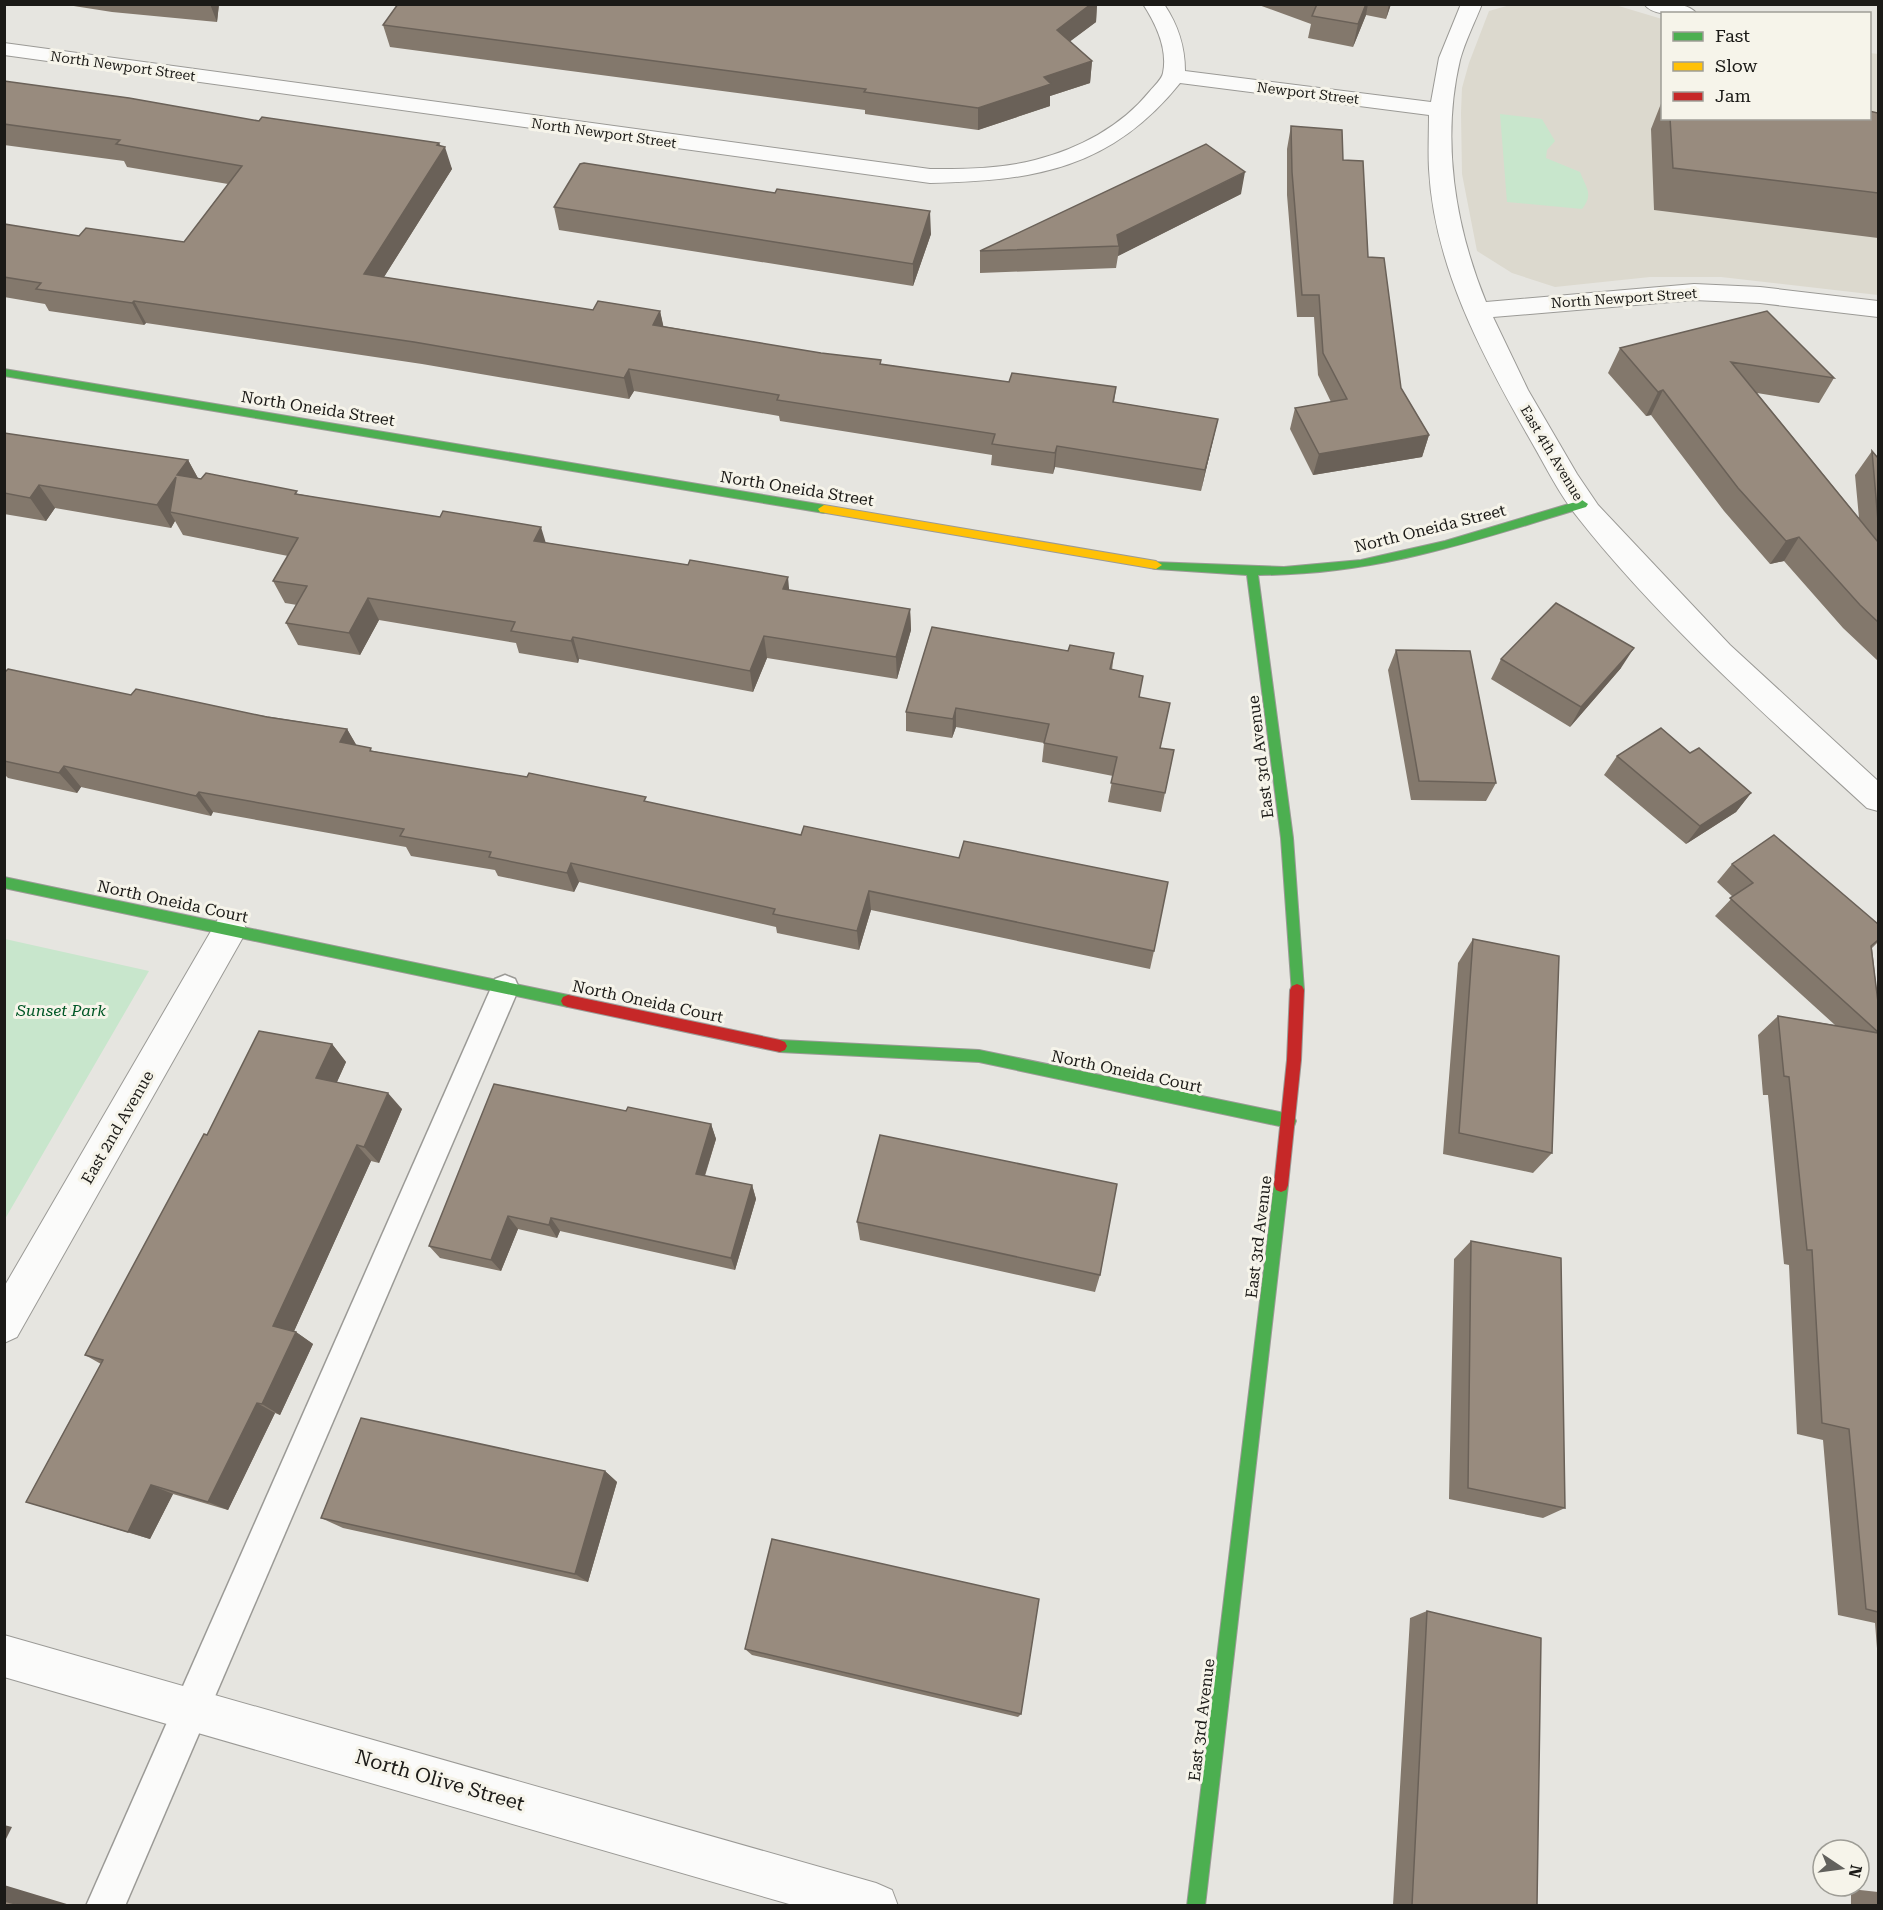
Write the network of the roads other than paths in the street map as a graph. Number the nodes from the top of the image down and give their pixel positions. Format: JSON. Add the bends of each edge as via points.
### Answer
{"nodes":[{"id":1,"x":1153,"y":4,"type":"edge"},
{"id":2,"x":1472,"y":4,"type":"edge"},
{"id":3,"x":1654,"y":4,"type":"edge"},
{"id":4,"x":1680,"y":12,"type":"edge"},
{"id":5,"x":4,"y":49,"type":"edge"},
{"id":6,"x":1174,"y":76,"type":"junction"},
{"id":7,"x":1441,"y":110,"type":"junction"},
{"id":8,"x":1878,"y":309,"type":"edge"},
{"id":9,"x":1476,"y":311,"type":"junction"},
{"id":10,"x":4,"y":372,"type":"edge"},
{"id":11,"x":1582,"y":504,"type":"junction"},
{"id":12,"x":1252,"y":572,"type":"junction"},
{"id":13,"x":1878,"y":800,"type":"edge"},
{"id":14,"x":4,"y":882,"type":"edge"},
{"id":15,"x":230,"y":929,"type":"junction"},
{"id":16,"x":505,"y":988,"type":"junction"},
{"id":17,"x":1289,"y":1121,"type":"junction"},
{"id":18,"x":4,"y":1324,"type":"edge"},
{"id":19,"x":4,"y":1656,"type":"edge"},
{"id":20,"x":190,"y":1709,"type":"junction"},
{"id":21,"x":105,"y":1905,"type":"edge"},
{"id":22,"x":876,"y":1905,"type":"edge"},
{"id":23,"x":1196,"y":1905,"type":"edge"}],
"edges":[{"from":1,"to":6,"type":"street","via":[[1172,35]]},
{"from":2,"to":7,"type":"street","name":"East 4th Avenue","via":[[1450,59]]},
{"from":3,"to":4,"type":"street"},
{"from":5,"to":6,"type":"street","name":"North Newport Street","via":[[930,176],[984,176],[1084,152],[1134,123],[1157,101]]},
{"from":6,"to":7,"type":"street","name":"Newport Street"},
{"from":7,"to":9,"type":"street","name":"East 4th Avenue","via":[[1446,207]]},
{"from":8,"to":9,"type":"street","name":"North Newport Street","via":[[1694,291]]},
{"from":9,"to":11,"type":"street","name":"East 4th Avenue","via":[[1527,414]]},
{"from":10,"to":12,"type":"street","name":"North Oneida Street","via":[[1156,565]]},
{"from":11,"to":12,"type":"street","name":"North Oneida Street","via":[[1362,564]]},
{"from":11,"to":13,"type":"street","name":"East 4th Avenue","via":[[1673,607]]},
{"from":12,"to":17,"type":"street","name":"East 3rd Avenue","via":[[1281,781],[1295,946],[1297,1002]]},
{"from":14,"to":15,"type":"street","name":"North Oneida Court"},
{"from":15,"to":16,"type":"street","name":"North Oneida Court"},
{"from":15,"to":18,"type":"street","name":"East 2nd Avenue"},
{"from":16,"to":17,"type":"street","name":"North Oneida Court","via":[[788,1048],[979,1056]]},
{"from":16,"to":20,"type":"lane"},
{"from":17,"to":23,"type":"street","name":"East 3rd Avenue"},
{"from":19,"to":20,"type":"street","name":"North Olive Street"},
{"from":20,"to":21,"type":"lane"},
{"from":20,"to":22,"type":"street","name":"North Olive Street"}]}
